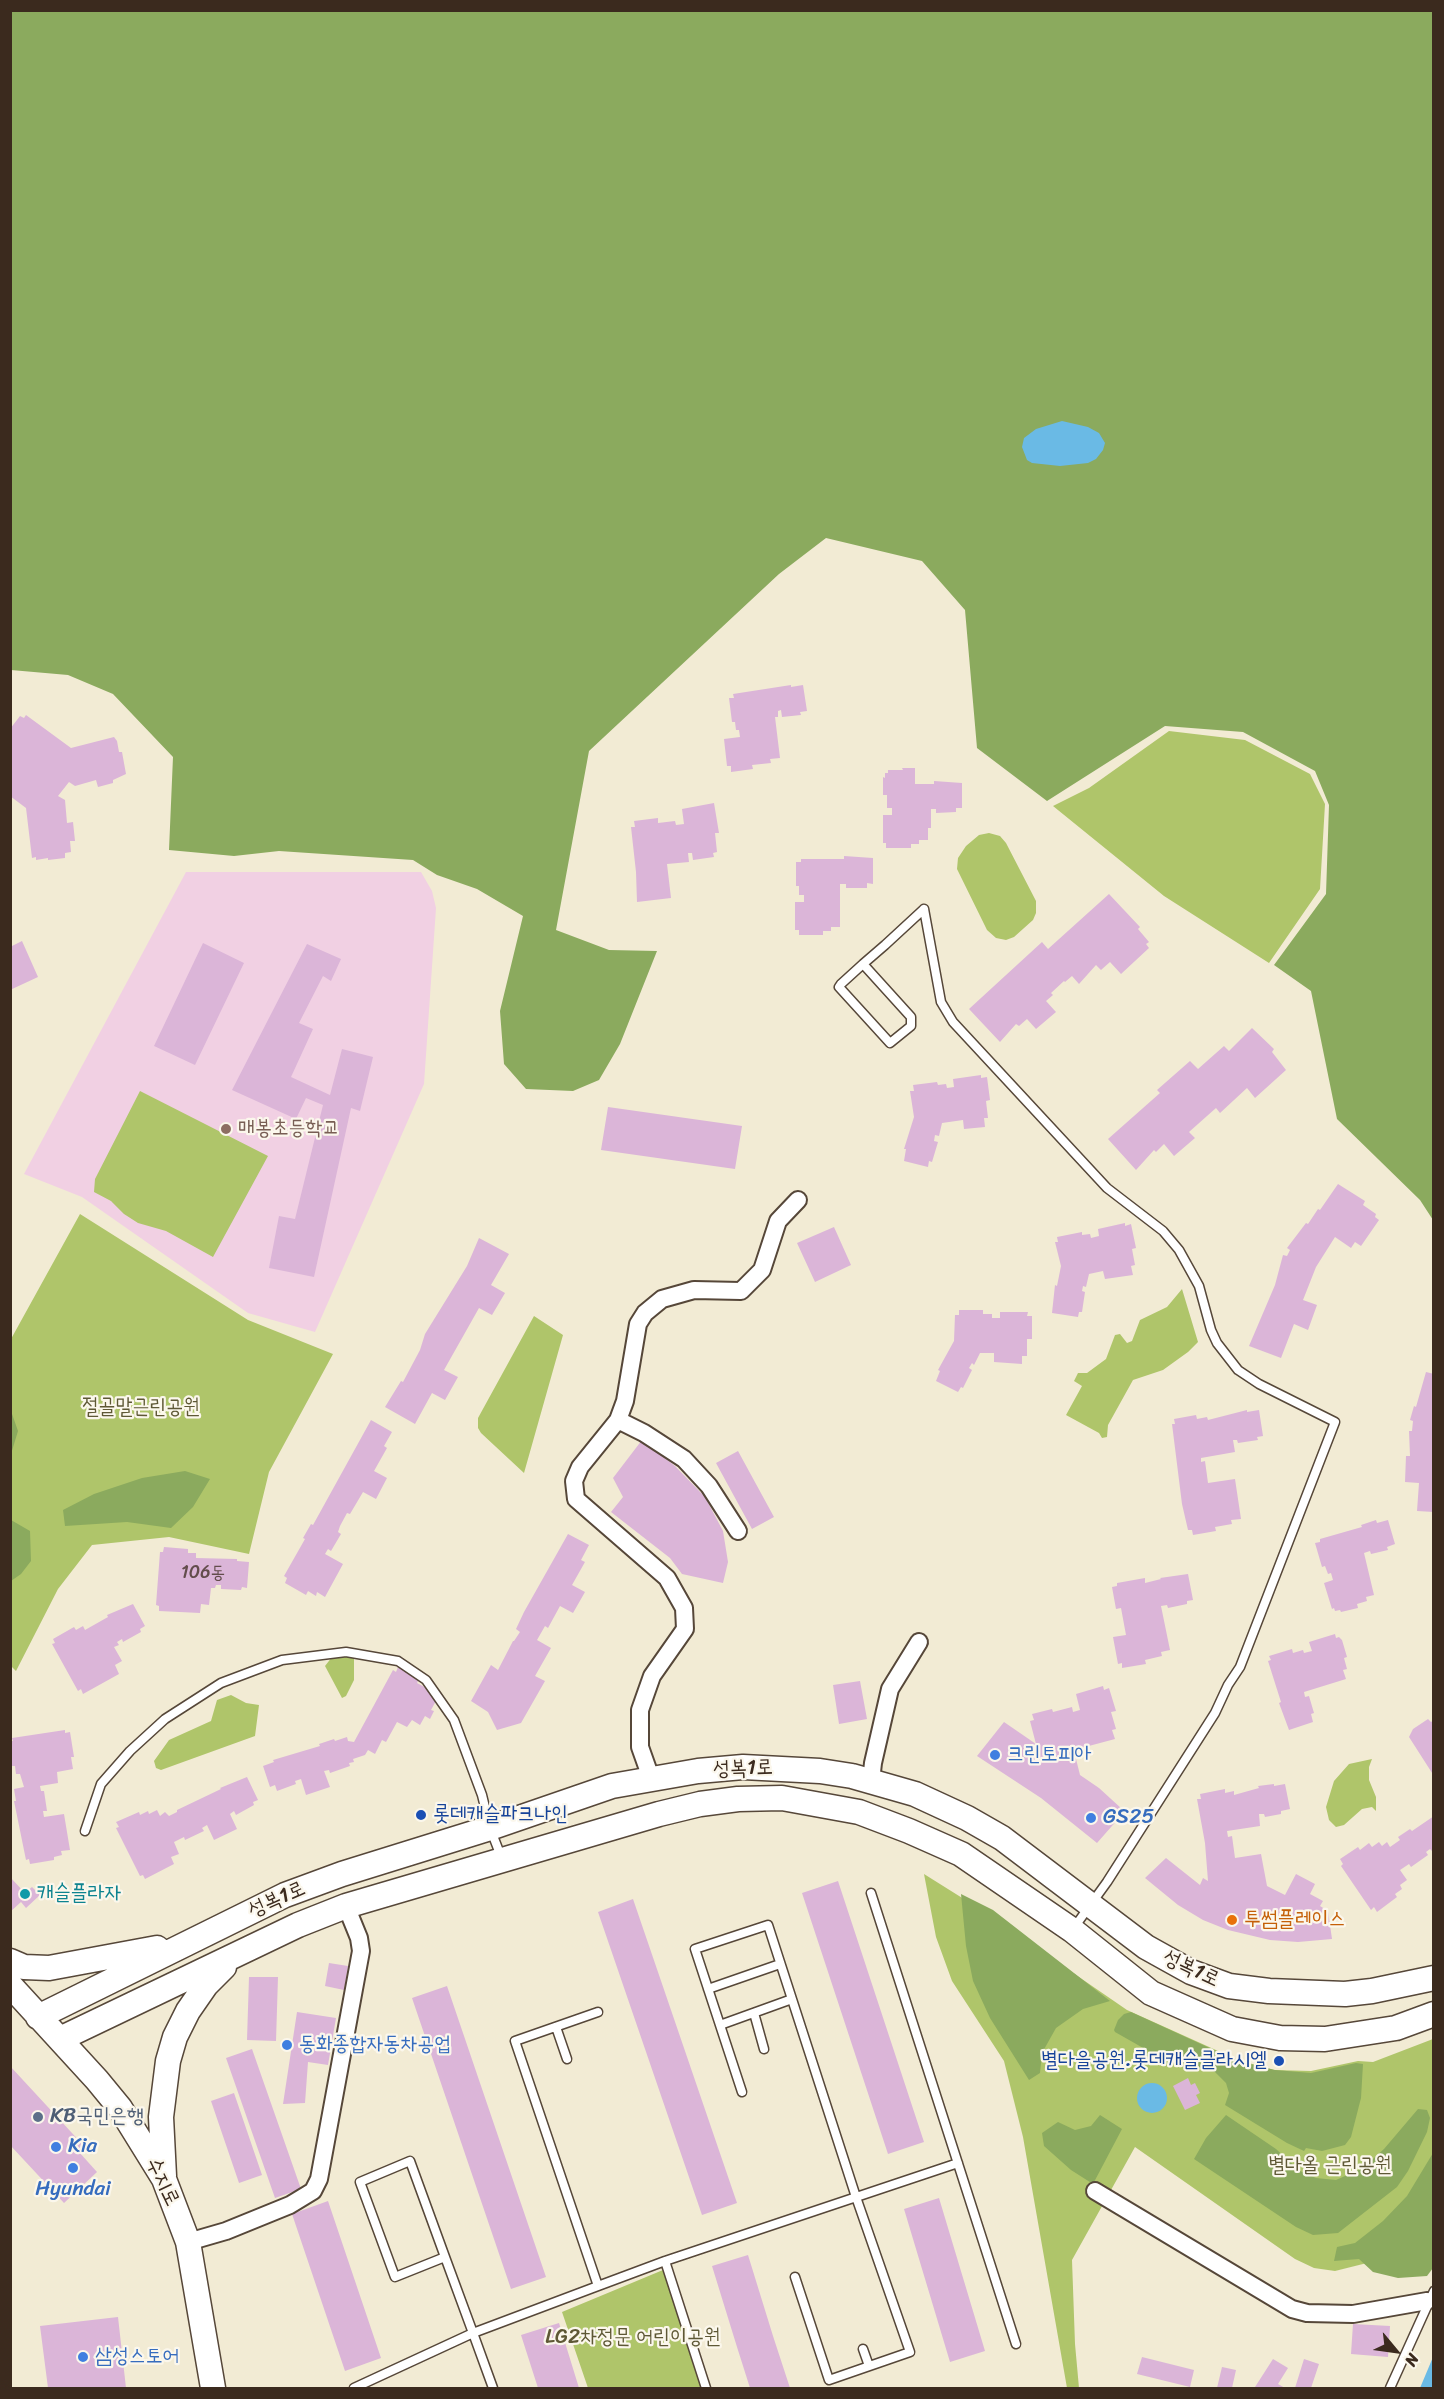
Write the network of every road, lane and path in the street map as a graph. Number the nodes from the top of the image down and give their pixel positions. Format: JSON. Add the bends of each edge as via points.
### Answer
{"nodes":[{"id":1,"x":863,"y":964,"type":"junction"},
{"id":2,"x":798,"y":1200,"type":"dead end"},
{"id":3,"x":618,"y":1420,"type":"junction"},
{"id":4,"x":738,"y":1531,"type":"dead end"},
{"id":5,"x":919,"y":1642,"type":"dead end"},
{"id":6,"x":651,"y":1778,"type":"junction"},
{"id":7,"x":871,"y":1781,"type":"junction"},
{"id":8,"x":490,"y":1828,"type":"junction"},
{"id":9,"x":85,"y":1831,"type":"dead end"},
{"id":10,"x":502,"y":1860,"type":"junction"},
{"id":11,"x":871,"y":1893,"type":"dead end"},
{"id":12,"x":1090,"y":1905,"type":"junction"},
{"id":13,"x":346,"y":1906,"type":"junction"},
{"id":14,"x":1072,"y":1930,"type":"junction"},
{"id":15,"x":194,"y":1939,"type":"junction"},
{"id":16,"x":233,"y":1956,"type":"junction"},
{"id":17,"x":10,"y":1961,"type":"edge"},
{"id":18,"x":780,"y":1964,"type":"junction"},
{"id":19,"x":1434,"y":1978,"type":"edge"},
{"id":20,"x":10,"y":1985,"type":"edge"},
{"id":21,"x":708,"y":1989,"type":"junction"},
{"id":22,"x":792,"y":1999,"type":"junction"},
{"id":23,"x":598,"y":2012,"type":"dead end"},
{"id":24,"x":754,"y":2013,"type":"junction"},
{"id":25,"x":1434,"y":2014,"type":"edge"},
{"id":26,"x":38,"y":2017,"type":"junction"},
{"id":27,"x":720,"y":2025,"type":"junction"},
{"id":28,"x":556,"y":2027,"type":"junction"},
{"id":29,"x":60,"y":2039,"type":"junction"},
{"id":30,"x":764,"y":2049,"type":"dead end"},
{"id":31,"x":567,"y":2059,"type":"dead end"},
{"id":32,"x":742,"y":2092,"type":"dead end"},
{"id":33,"x":958,"y":2163,"type":"junction"},
{"id":34,"x":164,"y":2179,"type":"junction"},
{"id":35,"x":1095,"y":2191,"type":"dead end"},
{"id":36,"x":856,"y":2197,"type":"junction"},
{"id":37,"x":188,"y":2242,"type":"junction"},
{"id":38,"x":445,"y":2257,"type":"junction"},
{"id":39,"x":665,"y":2261,"type":"junction"},
{"id":40,"x":795,"y":2277,"type":"dead end"},
{"id":41,"x":598,"y":2286,"type":"junction"},
{"id":42,"x":1430,"y":2296,"type":"edge"},
{"id":43,"x":473,"y":2333,"type":"junction"},
{"id":44,"x":1016,"y":2344,"type":"dead end"},
{"id":45,"x":863,"y":2349,"type":"dead end"},
{"id":46,"x":869,"y":2366,"type":"junction"},
{"id":47,"x":213,"y":2388,"type":"edge"},
{"id":48,"x":354,"y":2388,"type":"edge"},
{"id":49,"x":493,"y":2388,"type":"edge"},
{"id":50,"x":706,"y":2388,"type":"edge"},
{"id":51,"x":1390,"y":2388,"type":"edge"}],
"edges":[{"from":1,"to":1,"type":"lane","via":[[839,987],[890,1043],[911,1026],[911,1017]]},
{"from":1,"to":12,"type":"lane","via":[[924,909],[941,1002],[953,1022],[1107,1188],[1163,1231],[1179,1250],[1199,1286],[1217,1343],[1238,1370],[1335,1422],[1240,1667],[1215,1713]]},
{"from":2,"to":3,"type":"street","via":[[778,1221],[762,1270],[741,1291],[694,1290],[662,1299],[645,1313],[638,1324]]},
{"from":3,"to":4,"type":"street","via":[[684,1459],[709,1486]]},
{"from":3,"to":6,"type":"street","via":[[580,1467],[574,1481],[576,1499],[668,1578],[684,1608],[685,1629],[652,1677],[640,1710],[640,1747]]},
{"from":5,"to":7,"type":"street","via":[[890,1689]]},
{"from":6,"to":7,"type":"street","name":"성복1로","via":[[743,1767],[820,1771]]},
{"from":6,"to":8,"type":"street","name":"성복1로","via":[[612,1786]]},
{"from":7,"to":12,"type":"street","name":"성복1로","via":[[915,1794],[976,1823],[1002,1838]]},
{"from":8,"to":9,"type":"lane","via":[[454,1720],[426,1680],[398,1661],[346,1652],[282,1660],[221,1683],[165,1719],[130,1750],[101,1784]]},
{"from":8,"to":10,"type":"lane"},
{"from":8,"to":15,"type":"street","name":"성복1로","via":[[285,1895]]},
{"from":10,"to":13,"type":"street","name":"성복1로"},
{"from":10,"to":14,"type":"street","name":"성복1로","via":[[700,1804],[782,1798],[859,1812],[940,1845],[970,1860]]},
{"from":11,"to":33,"type":"lane"},
{"from":12,"to":14,"type":"lane"},
{"from":12,"to":19,"type":"street","name":"성복1로","via":[[1146,1947],[1191,1972],[1229,1986],[1345,1994]]},
{"from":13,"to":16,"type":"street","name":"성복1로"},
{"from":13,"to":37,"type":"street","via":[[361,1951],[319,2179],[313,2191],[290,2205]]},
{"from":14,"to":25,"type":"street","name":"성복1로","via":[[1151,1993],[1232,2029],[1280,2038],[1325,2038],[1396,2028]]},
{"from":15,"to":17,"type":"street","via":[[49,1968],[24,1967]]},
{"from":15,"to":26,"type":"street","name":"성복1로"},
{"from":16,"to":29,"type":"street","name":"성복1로"},
{"from":16,"to":34,"type":"street","via":[[206,1985],[175,2037],[161,2117]]},
{"from":18,"to":21,"type":"lane"},
{"from":18,"to":21,"type":"lane","via":[[768,1925],[695,1949]]},
{"from":18,"to":22,"type":"lane"},
{"from":20,"to":26,"type":"street","name":"수지로"},
{"from":21,"to":27,"type":"lane"},
{"from":22,"to":24,"type":"lane"},
{"from":22,"to":36,"type":"lane"},
{"from":23,"to":28,"type":"lane"},
{"from":24,"to":27,"type":"lane"},
{"from":24,"to":30,"type":"lane"},
{"from":26,"to":29,"type":"street","name":"수지로"},
{"from":27,"to":32,"type":"lane"},
{"from":28,"to":31,"type":"lane"},
{"from":28,"to":41,"type":"lane","via":[[515,2041]]},
{"from":29,"to":34,"type":"street","name":"수지로","via":[[120,2108]]},
{"from":33,"to":36,"type":"lane"},
{"from":33,"to":44,"type":"lane"},
{"from":34,"to":37,"type":"street","name":"수지로"},
{"from":35,"to":42,"type":"street","via":[[1292,2309],[1353,2314]]},
{"from":36,"to":39,"type":"lane"},
{"from":36,"to":46,"type":"lane","via":[[910,2352]]},
{"from":37,"to":47,"type":"street","name":"수지로"},
{"from":38,"to":38,"type":"lane","via":[[410,2162],[360,2182],[395,2277]]},
{"from":38,"to":43,"type":"lane"},
{"from":39,"to":41,"type":"lane"},
{"from":39,"to":50,"type":"lane"},
{"from":40,"to":46,"type":"lane","via":[[829,2380]]},
{"from":41,"to":43,"type":"lane"},
{"from":42,"to":51,"type":"lane"},
{"from":43,"to":48,"type":"lane"},
{"from":43,"to":49,"type":"lane"},
{"from":45,"to":46,"type":"lane"}]}
